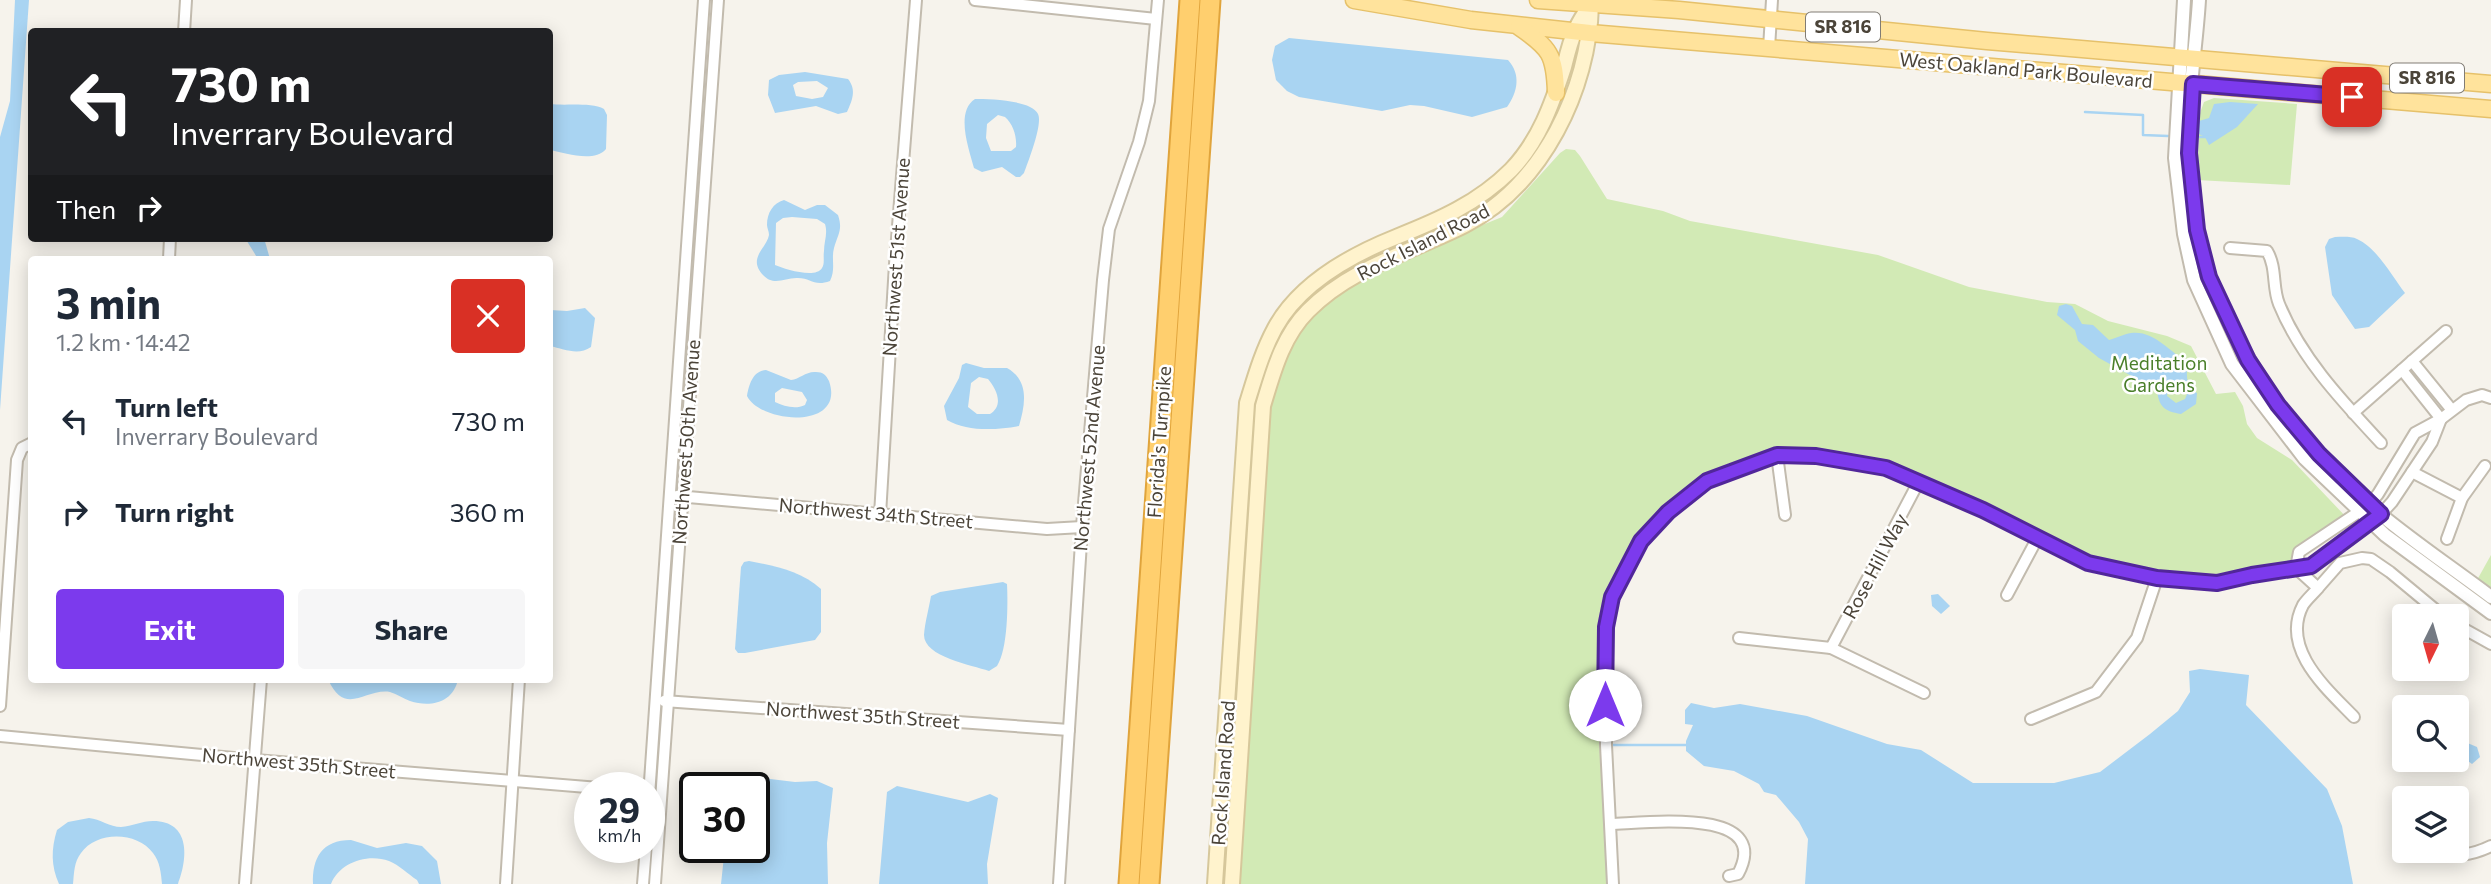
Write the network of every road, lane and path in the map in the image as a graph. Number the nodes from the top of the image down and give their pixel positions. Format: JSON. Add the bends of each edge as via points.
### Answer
{"nodes":[{"id":1,"x":186,"y":0,"type":"edge"},
{"id":2,"x":704,"y":0,"type":"edge"},
{"id":3,"x":718,"y":0,"type":"edge"},
{"id":4,"x":916,"y":0,"type":"edge"},
{"id":5,"x":975,"y":0,"type":"edge"},
{"id":6,"x":1158,"y":0,"type":"edge"},
{"id":7,"x":1190,"y":0,"type":"edge"},
{"id":8,"x":1210,"y":0,"type":"edge"},
{"id":9,"x":1354,"y":0,"type":"edge"},
{"id":10,"x":1538,"y":0,"type":"edge"},
{"id":11,"x":1772,"y":0,"type":"edge"},
{"id":12,"x":2184,"y":0,"type":"edge"},
{"id":13,"x":2199,"y":0,"type":"edge"},
{"id":14,"x":1591,"y":3,"type":"junction"},
{"id":15,"x":1156,"y":19,"type":"junction"},
{"id":16,"x":1770,"y":19,"type":"junction"},
{"id":17,"x":1517,"y":26,"type":"junction"},
{"id":18,"x":184,"y":28,"type":"edge"},
{"id":19,"x":1583,"y":32,"type":"junction"},
{"id":20,"x":1769,"y":48,"type":"junction"},
{"id":21,"x":2187,"y":58,"type":"junction"},
{"id":22,"x":2186,"y":83,"type":"junction"},
{"id":23,"x":2491,"y":84,"type":"edge"},
{"id":24,"x":1556,"y":93,"type":"junction"},
{"id":25,"x":2491,"y":109,"type":"edge"},
{"id":26,"x":693,"y":156,"type":"junction"},
{"id":27,"x":706,"y":157,"type":"junction"},
{"id":28,"x":687,"y":236,"type":"junction"},
{"id":29,"x":701,"y":236,"type":"junction"},
{"id":30,"x":2230,"y":248,"type":"dead end"},
{"id":31,"x":2191,"y":260,"type":"junction"},
{"id":32,"x":2209,"y":277,"type":"junction"},
{"id":33,"x":682,"y":318,"type":"junction"},
{"id":34,"x":695,"y":318,"type":"junction"},
{"id":35,"x":2446,"y":331,"type":"dead end"},
{"id":36,"x":2412,"y":361,"type":"junction"},
{"id":37,"x":2402,"y":370,"type":"junction"},
{"id":38,"x":2491,"y":398,"type":"edge"},
{"id":39,"x":676,"y":405,"type":"junction"},
{"id":40,"x":689,"y":406,"type":"junction"},
{"id":41,"x":2451,"y":409,"type":"junction"},
{"id":42,"x":2353,"y":413,"type":"junction"},
{"id":43,"x":2441,"y":419,"type":"junction"},
{"id":44,"x":2381,"y":443,"type":"dead end"},
{"id":45,"x":27,"y":446,"type":"edge"},
{"id":46,"x":1777,"y":455,"type":"junction"},
{"id":47,"x":2485,"y":466,"type":"dead end"},
{"id":48,"x":2412,"y":472,"type":"junction"},
{"id":49,"x":1918,"y":483,"type":"junction"},
{"id":50,"x":676,"y":496,"type":"junction"},
{"id":51,"x":2462,"y":498,"type":"junction"},
{"id":52,"x":2363,"y":508,"type":"junction"},
{"id":53,"x":880,"y":514,"type":"junction"},
{"id":54,"x":1785,"y":515,"type":"dead end"},
{"id":55,"x":2376,"y":518,"type":"junction"},
{"id":56,"x":1082,"y":527,"type":"junction"},
{"id":57,"x":2039,"y":537,"type":"junction"},
{"id":58,"x":2447,"y":539,"type":"dead end"},
{"id":59,"x":2296,"y":568,"type":"junction"},
{"id":60,"x":2157,"y":578,"type":"junction"},
{"id":61,"x":2318,"y":588,"type":"junction"},
{"id":62,"x":2007,"y":595,"type":"dead end"},
{"id":63,"x":2491,"y":597,"type":"edge"},
{"id":64,"x":2429,"y":604,"type":"edge"},
{"id":65,"x":2491,"y":613,"type":"edge"},
{"id":66,"x":2469,"y":632,"type":"edge"},
{"id":67,"x":1739,"y":638,"type":"dead end"},
{"id":68,"x":2491,"y":644,"type":"edge"},
{"id":69,"x":1831,"y":648,"type":"junction"},
{"id":70,"x":261,"y":683,"type":"edge"},
{"id":71,"x":519,"y":683,"type":"edge"},
{"id":72,"x":1924,"y":693,"type":"dead end"},
{"id":73,"x":656,"y":701,"type":"junction"},
{"id":74,"x":668,"y":702,"type":"junction"},
{"id":75,"x":0,"y":706,"type":"edge"},
{"id":76,"x":2354,"y":717,"type":"dead end"},
{"id":77,"x":2031,"y":719,"type":"dead end"},
{"id":78,"x":1069,"y":730,"type":"junction"},
{"id":79,"x":0,"y":736,"type":"edge"},
{"id":80,"x":255,"y":760,"type":"junction"},
{"id":81,"x":651,"y":772,"type":"edge"},
{"id":82,"x":663,"y":772,"type":"edge"},
{"id":83,"x":512,"y":781,"type":"junction"},
{"id":84,"x":574,"y":786,"type":"edge"},
{"id":85,"x":1611,"y":824,"type":"junction"},
{"id":86,"x":2491,"y":846,"type":"edge"},
{"id":87,"x":2469,"y":853,"type":"edge"},
{"id":88,"x":645,"y":863,"type":"edge"},
{"id":89,"x":657,"y":863,"type":"edge"},
{"id":90,"x":1729,"y":876,"type":"dead end"},
{"id":91,"x":245,"y":884,"type":"edge"},
{"id":92,"x":506,"y":884,"type":"edge"},
{"id":93,"x":643,"y":884,"type":"edge"},
{"id":94,"x":655,"y":884,"type":"edge"},
{"id":95,"x":1059,"y":884,"type":"edge"},
{"id":96,"x":1129,"y":884,"type":"edge"},
{"id":97,"x":1149,"y":884,"type":"edge"},
{"id":98,"x":1215,"y":884,"type":"edge"},
{"id":99,"x":1232,"y":884,"type":"edge"},
{"id":100,"x":1614,"y":884,"type":"edge"}],
"edges":[{"from":1,"to":18,"type":"street"},
{"from":2,"to":26,"type":"street","name":"Northwest 50th Avenue"},
{"from":3,"to":27,"type":"street","name":"Northwest 50th Avenue"},
{"from":4,"to":53,"type":"street","name":"Northwest 51st Avenue"},
{"from":5,"to":15,"type":"street"},
{"from":6,"to":15,"type":"street","name":"Northwest 52nd Avenue"},
{"from":7,"to":96,"type":"highway","name":"Florida's Turnpike"},
{"from":8,"to":97,"type":"highway","name":"Florida's Turnpike"},
{"from":9,"to":17,"type":"main road","name":"West Oakland Park Boulevard","number":"SR 816"},
{"from":10,"to":14,"type":"main road","name":"West Oakland Park Boulevard","number":"SR 816"},
{"from":11,"to":16,"type":"street"},
{"from":12,"to":21,"type":"street"},
{"from":13,"to":21,"type":"street"},
{"from":14,"to":16,"type":"main road","name":"West Oakland Park Boulevard","number":"SR 816"},
{"from":14,"to":19,"type":"main road","name":"Rock Island Road"},
{"from":15,"to":56,"type":"street","name":"Northwest 52nd Avenue","via":[[1149,101],[1109,229]]},
{"from":16,"to":20,"type":"street"},
{"from":16,"to":21,"type":"main road","name":"West Oakland Park Boulevard","number":"SR 816"},
{"from":17,"to":19,"type":"main road","name":"West Oakland Park Boulevard","number":"SR 816"},
{"from":17,"to":24,"type":"main road","via":[[1551,55]]},
{"from":19,"to":20,"type":"main road","name":"West Oakland Park Boulevard","number":"SR 816"},
{"from":19,"to":24,"type":"main road","name":"Rock Island Road"},
{"from":19,"to":99,"type":"main road","name":"Rock Island Road","via":[[1572,96],[1557,132],[1523,180],[1472,221],[1381,261],[1328,295],[1290,334],[1275,365],[1263,406]]},
{"from":20,"to":22,"type":"main road","name":"West Oakland Park Boulevard","number":"SR 816"},
{"from":21,"to":22,"type":"street"},
{"from":21,"to":23,"type":"main road","name":"West Oakland Park Boulevard","number":"SR 816"},
{"from":22,"to":25,"type":"main road","name":"West Oakland Park Boulevard","number":"SR 816"},
{"from":22,"to":31,"type":"street","via":[[2175,158]]},
{"from":22,"to":32,"type":"street","via":[[2197,230]]},
{"from":24,"to":98,"type":"main road","name":"Rock Island Road","via":[[1533,142],[1489,191],[1462,209],[1336,268],[1296,300],[1276,326],[1260,359],[1247,403]]},
{"from":26,"to":27,"type":"street"},
{"from":26,"to":28,"type":"street","name":"Northwest 50th Avenue"},
{"from":27,"to":29,"type":"street","name":"Northwest 50th Avenue"},
{"from":28,"to":29,"type":"street"},
{"from":28,"to":33,"type":"street","name":"Northwest 50th Avenue"},
{"from":29,"to":34,"type":"street","name":"Northwest 50th Avenue"},
{"from":30,"to":42,"type":"street","via":[[2267,251],[2274,263],[2277,300],[2292,330],[2314,367]]},
{"from":31,"to":32,"type":"street"},
{"from":31,"to":52,"type":"street","via":[[2194,280],[2232,364],[2305,459]]},
{"from":32,"to":52,"type":"street","via":[[2248,360],[2278,405]]},
{"from":33,"to":34,"type":"street"},
{"from":33,"to":39,"type":"street","name":"Northwest 50th Avenue"},
{"from":34,"to":40,"type":"street","name":"Northwest 50th Avenue"},
{"from":35,"to":36,"type":"street"},
{"from":36,"to":37,"type":"street"},
{"from":36,"to":41,"type":"street"},
{"from":37,"to":42,"type":"street"},
{"from":37,"to":43,"type":"street"},
{"from":38,"to":41,"type":"street","via":[[2482,395]]},
{"from":39,"to":40,"type":"street"},
{"from":39,"to":50,"type":"street","name":"Northwest 50th Avenue"},
{"from":40,"to":50,"type":"street","name":"Northwest 50th Avenue"},
{"from":41,"to":43,"type":"street"},
{"from":42,"to":44,"type":"street"},
{"from":43,"to":48,"type":"street"},
{"from":43,"to":52,"type":"street","via":[[2415,433],[2378,494]]},
{"from":45,"to":75,"type":"street","via":[[17,460]]},
{"from":46,"to":49,"type":"street","via":[[1848,460],[1886,468]]},
{"from":46,"to":54,"type":"street"},
{"from":46,"to":85,"type":"street","via":[[1707,481],[1668,512],[1641,541],[1612,597],[1606,627],[1605,685]]},
{"from":47,"to":51,"type":"street"},
{"from":48,"to":51,"type":"street"},
{"from":48,"to":55,"type":"street"},
{"from":49,"to":57,"type":"street"},
{"from":49,"to":69,"type":"street","name":"Rose Hill Way"},
{"from":50,"to":53,"type":"street","name":"Northwest 34th Street"},
{"from":50,"to":73,"type":"street","name":"Northwest 50th Avenue"},
{"from":50,"to":74,"type":"street","name":"Northwest 50th Avenue"},
{"from":51,"to":58,"type":"street"},
{"from":52,"to":55,"type":"street"},
{"from":52,"to":59,"type":"street","via":[[2299,552]]},
{"from":53,"to":56,"type":"street","name":"Northwest 34th Street"},
{"from":55,"to":59,"type":"street","via":[[2311,566]]},
{"from":55,"to":63,"type":"street"},
{"from":55,"to":65,"type":"street"},
{"from":56,"to":78,"type":"street","name":"Northwest 52nd Avenue"},
{"from":57,"to":60,"type":"street","via":[[2088,563]]},
{"from":57,"to":62,"type":"street"},
{"from":59,"to":60,"type":"street","via":[[2217,583]]},
{"from":59,"to":61,"type":"street"},
{"from":60,"to":77,"type":"street","via":[[2137,638],[2096,692]]},
{"from":61,"to":64,"type":"street","via":[[2340,563],[2371,559]]},
{"from":61,"to":76,"type":"street","via":[[2303,605],[2297,627],[2299,646],[2312,674]]},
{"from":66,"to":68,"type":"street"},
{"from":67,"to":69,"type":"street"},
{"from":69,"to":72,"type":"street"},
{"from":70,"to":80,"type":"street"},
{"from":71,"to":83,"type":"street"},
{"from":73,"to":74,"type":"street","name":"Northwest 35th Street"},
{"from":73,"to":81,"type":"street","name":"Northwest 50th Avenue"},
{"from":74,"to":78,"type":"street","name":"Northwest 35th Street"},
{"from":74,"to":82,"type":"street","name":"Northwest 50th Avenue"},
{"from":78,"to":95,"type":"street","name":"Northwest 52nd Avenue"},
{"from":79,"to":80,"type":"street","name":"Northwest 35th Street"},
{"from":80,"to":83,"type":"street","name":"Northwest 35th Street"},
{"from":80,"to":91,"type":"street"},
{"from":83,"to":84,"type":"street","name":"Northwest 35th Street"},
{"from":83,"to":92,"type":"street"},
{"from":85,"to":90,"type":"street","via":[[1676,821],[1737,834],[1745,847],[1745,860],[1738,874]]},
{"from":85,"to":100,"type":"street"},
{"from":86,"to":87,"type":"street"},
{"from":88,"to":93,"type":"street"},
{"from":89,"to":94,"type":"street","name":"Northwest 50th Avenue"}]}
